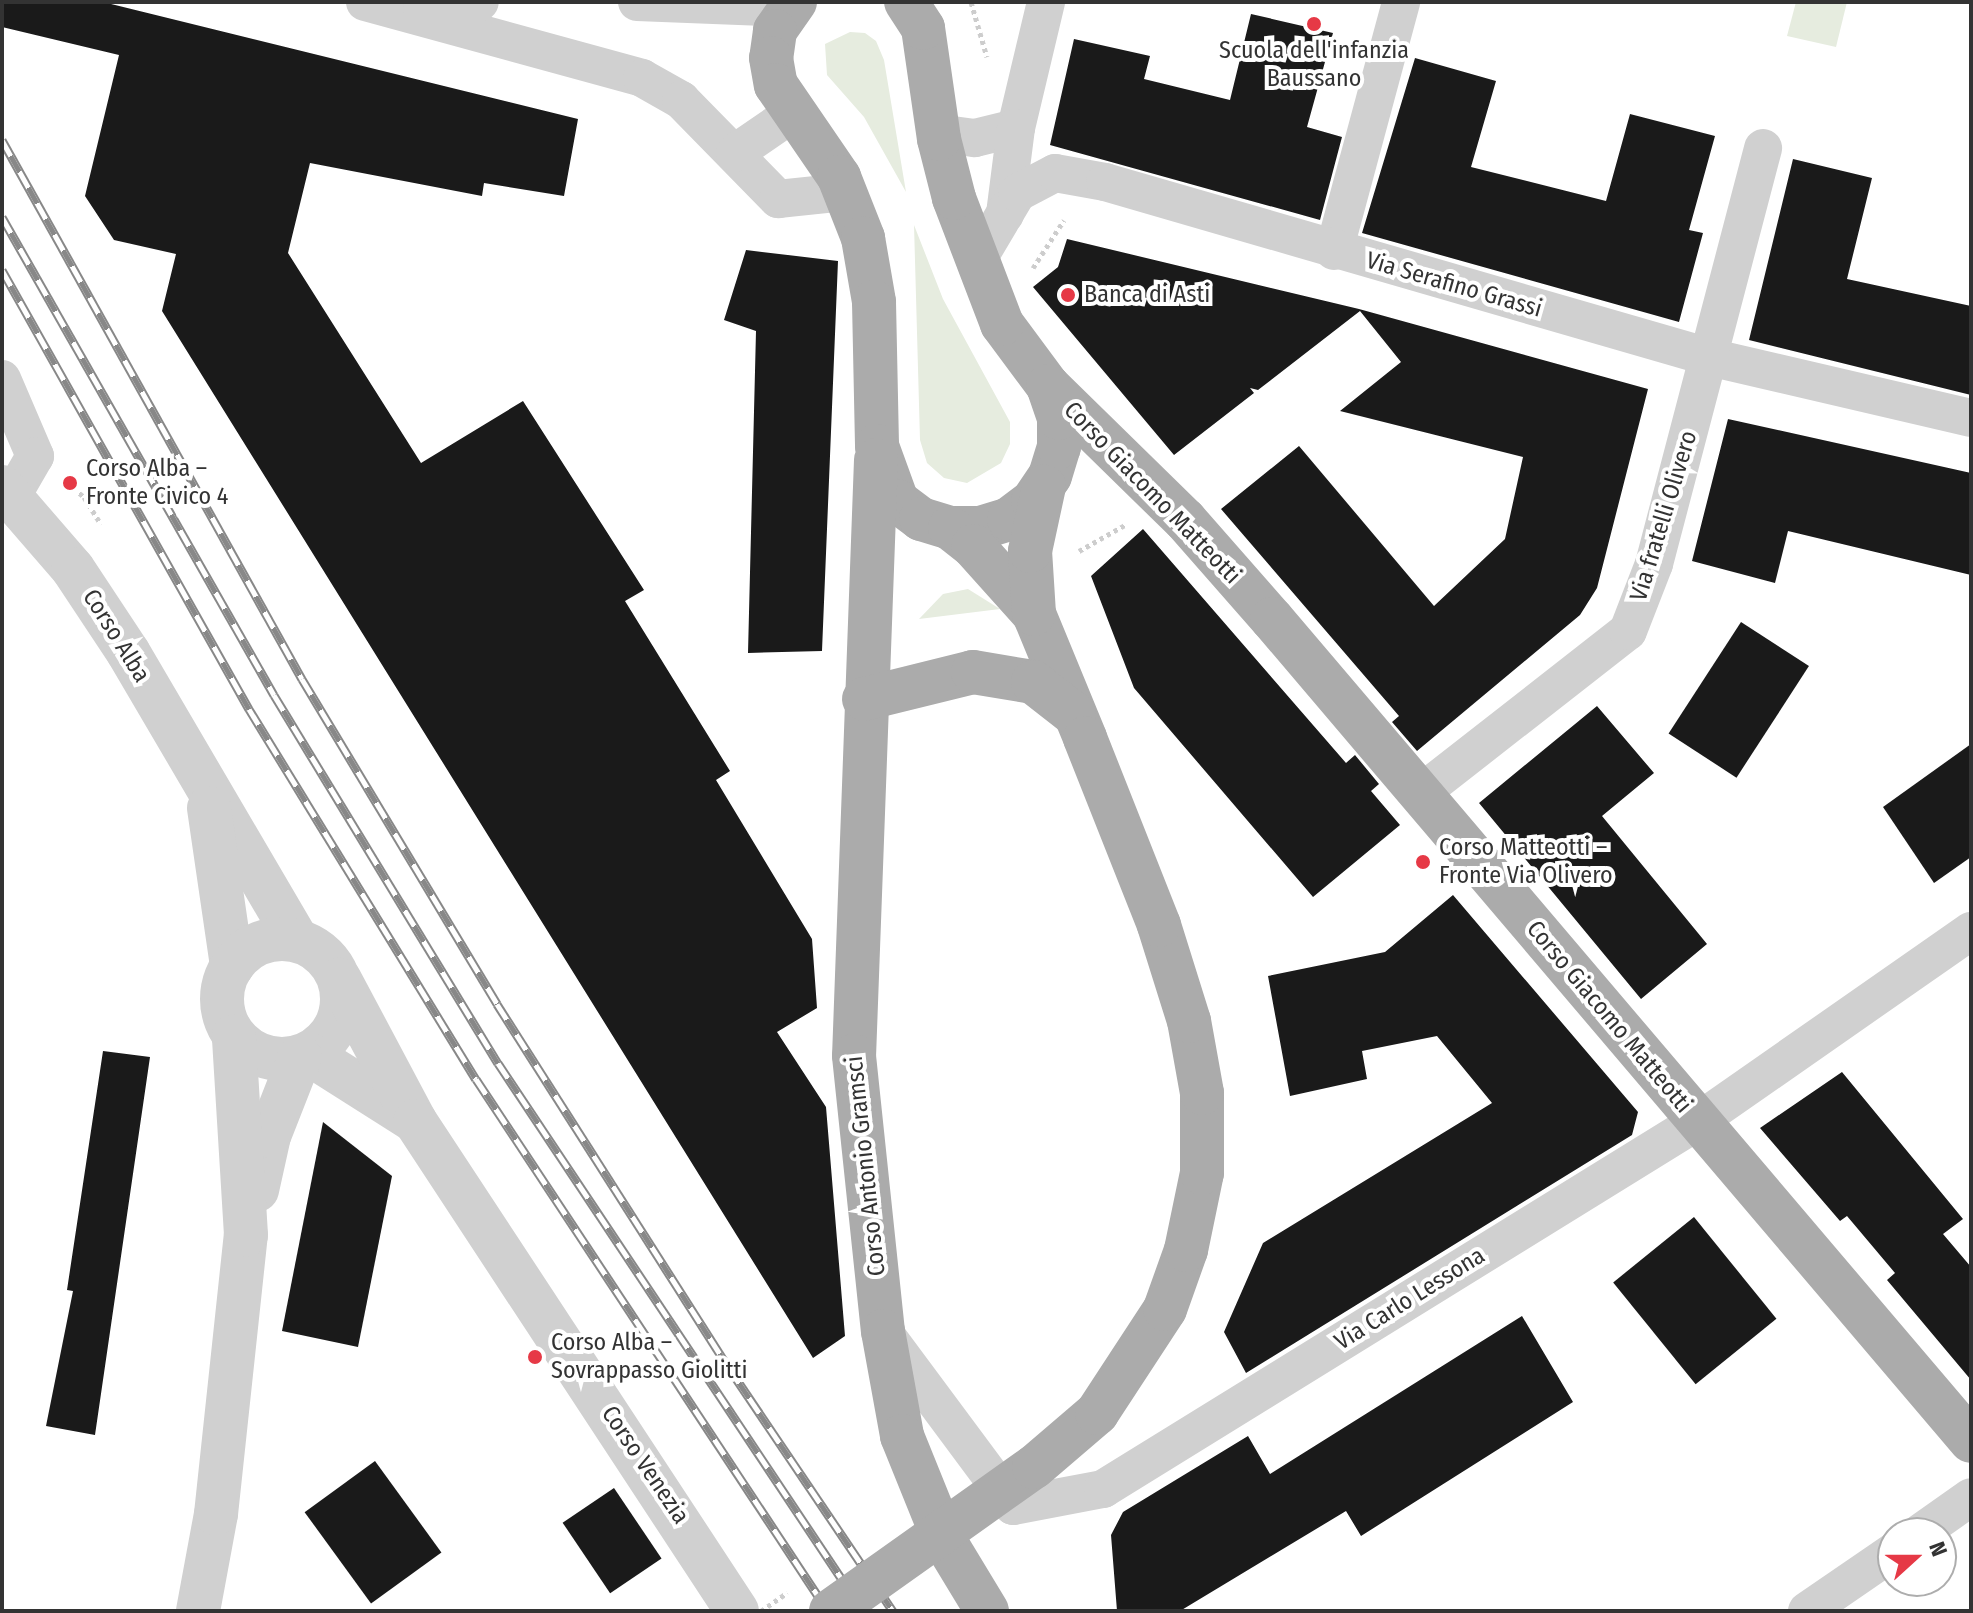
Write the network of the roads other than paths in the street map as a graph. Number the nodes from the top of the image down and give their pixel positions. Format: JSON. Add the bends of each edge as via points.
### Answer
{"nodes":[{"id":1,"x":480,"y":2,"type":"edge"},
{"id":2,"x":637,"y":2,"type":"edge"},
{"id":3,"x":1046,"y":2,"type":"edge"},
{"id":4,"x":1401,"y":2,"type":"edge"},
{"id":5,"x":792,"y":5,"type":"edge"},
{"id":6,"x":380,"y":6,"type":"edge"},
{"id":7,"x":916,"y":11,"type":"edge"},
{"id":8,"x":793,"y":113,"type":"junction"},
{"id":9,"x":1016,"y":128,"type":"junction"},
{"id":10,"x":938,"y":133,"type":"junction"},
{"id":11,"x":1763,"y":148,"type":"dead end"},
{"id":12,"x":735,"y":153,"type":"junction"},
{"id":13,"x":845,"y":192,"type":"junction"},
{"id":14,"x":1005,"y":214,"type":"junction"},
{"id":15,"x":1334,"y":251,"type":"junction"},
{"id":16,"x":978,"y":259,"type":"junction"},
{"id":17,"x":1709,"y":357,"type":"junction"},
{"id":18,"x":2,"y":379,"type":"edge"},
{"id":19,"x":1048,"y":386,"type":"junction"},
{"id":20,"x":1971,"y":418,"type":"edge"},
{"id":21,"x":877,"y":446,"type":"junction"},
{"id":22,"x":1044,"y":486,"type":"junction"},
{"id":23,"x":7,"y":492,"type":"edge"},
{"id":24,"x":950,"y":528,"type":"junction"},
{"id":25,"x":1034,"y":614,"type":"junction"},
{"id":26,"x":864,"y":699,"type":"junction"},
{"id":27,"x":1080,"y":726,"type":"junction"},
{"id":28,"x":206,"y":786,"type":"junction"},
{"id":29,"x":1422,"y":792,"type":"junction"},
{"id":30,"x":1971,"y":931,"type":"edge"},
{"id":31,"x":297,"y":940,"type":"junction"},
{"id":32,"x":232,"y":966,"type":"junction"},
{"id":33,"x":340,"y":980,"type":"junction"},
{"id":34,"x":234,"y":1036,"type":"junction"},
{"id":35,"x":304,"y":1056,"type":"junction"},
{"id":36,"x":415,"y":1121,"type":"junction"},
{"id":37,"x":1697,"y":1122,"type":"junction"},
{"id":38,"x":246,"y":1235,"type":"junction"},
{"id":39,"x":883,"y":1331,"type":"junction"},
{"id":40,"x":1971,"y":1441,"type":"edge"},
{"id":41,"x":1971,"y":1497,"type":"edge"},
{"id":42,"x":216,"y":1514,"type":"junction"},
{"id":43,"x":1943,"y":1517,"type":"edge"},
{"id":44,"x":1877,"y":1563,"type":"edge"},
{"id":45,"x":815,"y":1598,"type":"edge"},
{"id":46,"x":198,"y":1611,"type":"edge"},
{"id":47,"x":224,"y":1611,"type":"edge"},
{"id":48,"x":737,"y":1611,"type":"edge"},
{"id":49,"x":987,"y":1611,"type":"edge"},
{"id":50,"x":1807,"y":1611,"type":"edge"}],
"edges":[{"from":1,"to":6,"type":"street"},
{"from":2,"to":5,"type":"street"},
{"from":3,"to":9,"type":"street"},
{"from":4,"to":15,"type":"street"},
{"from":5,"to":8,"type":"main road","via":[[775,31],[771,58],[776,85]]},
{"from":6,"to":12,"type":"street","via":[[642,78],[681,100]]},
{"from":7,"to":10,"type":"main road"},
{"from":8,"to":12,"type":"street"},
{"from":8,"to":13,"type":"main road"},
{"from":9,"to":10,"type":"street","via":[[975,138]]},
{"from":9,"to":14,"type":"street"},
{"from":10,"to":16,"type":"main road","via":[[954,198]]},
{"from":11,"to":17,"type":"street","name":"Via fratelli Olivero"},
{"from":12,"to":13,"type":"street","via":[[778,199]]},
{"from":13,"to":21,"type":"main road","via":[[863,238],[874,302]]},
{"from":14,"to":15,"type":"street","name":"Via Serafino Grassi","via":[[1017,193],[1055,173],[1105,182]]},
{"from":14,"to":16,"type":"street","name":"Via Serafino Grassi"},
{"from":15,"to":17,"type":"street","name":"Via Serafino Grassi"},
{"from":16,"to":19,"type":"main road","via":[[1002,324]]},
{"from":17,"to":20,"type":"street","name":"Via Serafino Grassi"},
{"from":17,"to":29,"type":"street","name":"Via fratelli Olivero","via":[[1654,564],[1628,631]]},
{"from":18,"to":23,"type":"street","name":"Corso Alba","via":[[35,456]]},
{"from":19,"to":22,"type":"main road","via":[[1059,418],[1059,447]]},
{"from":19,"to":29,"type":"main road","name":"Corso Giacomo Matteotti","via":[[1185,520]]},
{"from":21,"to":24,"type":"main road","via":[[897,501],[921,519]]},
{"from":21,"to":26,"type":"main road","name":"Corso Antonio Gramsci"},
{"from":22,"to":24,"type":"main road","via":[[1009,519],[980,528]]},
{"from":22,"to":25,"type":"main road","via":[[1030,551]]},
{"from":23,"to":28,"type":"street","name":"Corso Alba","via":[[73,569]]},
{"from":24,"to":25,"type":"main road"},
{"from":25,"to":27,"type":"main road"},
{"from":26,"to":27,"type":"main road","via":[[973,672],[1033,682]]},
{"from":26,"to":39,"type":"main road","name":"Corso Antonio Gramsci","via":[[854,1056]]},
{"from":27,"to":45,"type":"main road","bridge":true,"via":[[1159,925],[1189,1021],[1202,1093],[1202,1157],[1186,1250],[1165,1309],[1097,1413],[1034,1467]]},
{"from":28,"to":31,"type":"street","name":"Corso Alba"},
{"from":28,"to":32,"type":"street","name":"Corso Alba"},
{"from":29,"to":37,"type":"main road","name":"Corso Giacomo Matteotti"},
{"from":30,"to":37,"type":"street","name":"Via Carlo Lessona"},
{"from":31,"to":32,"type":"street","via":[[261,943]]},
{"from":31,"to":33,"type":"street","via":[[330,962]]},
{"from":32,"to":34,"type":"street","via":[[222,1001]]},
{"from":33,"to":35,"type":"street","via":[[338,1023]]},
{"from":33,"to":36,"type":"street","name":"Corso Venezia"},
{"from":34,"to":35,"type":"street","via":[[263,1057]]},
{"from":34,"to":38,"type":"street"},
{"from":35,"to":36,"type":"street","name":"Corso Venezia"},
{"from":35,"to":38,"type":"street","via":[[269,1136]]},
{"from":36,"to":48,"type":"street","name":"Corso Venezia"},
{"from":37,"to":39,"type":"street","name":"Via Carlo Lessona","via":[[1103,1489],[1013,1506]]},
{"from":37,"to":40,"type":"main road","name":"Corso Giacomo Matteotti"},
{"from":38,"to":42,"type":"street"},
{"from":39,"to":49,"type":"main road","name":"Corso Antonio Gramsci","via":[[902,1436],[944,1540]]},
{"from":41,"to":43,"type":"street"},
{"from":42,"to":46,"type":"street"},
{"from":42,"to":47,"type":"street"},
{"from":44,"to":50,"type":"street"}]}
